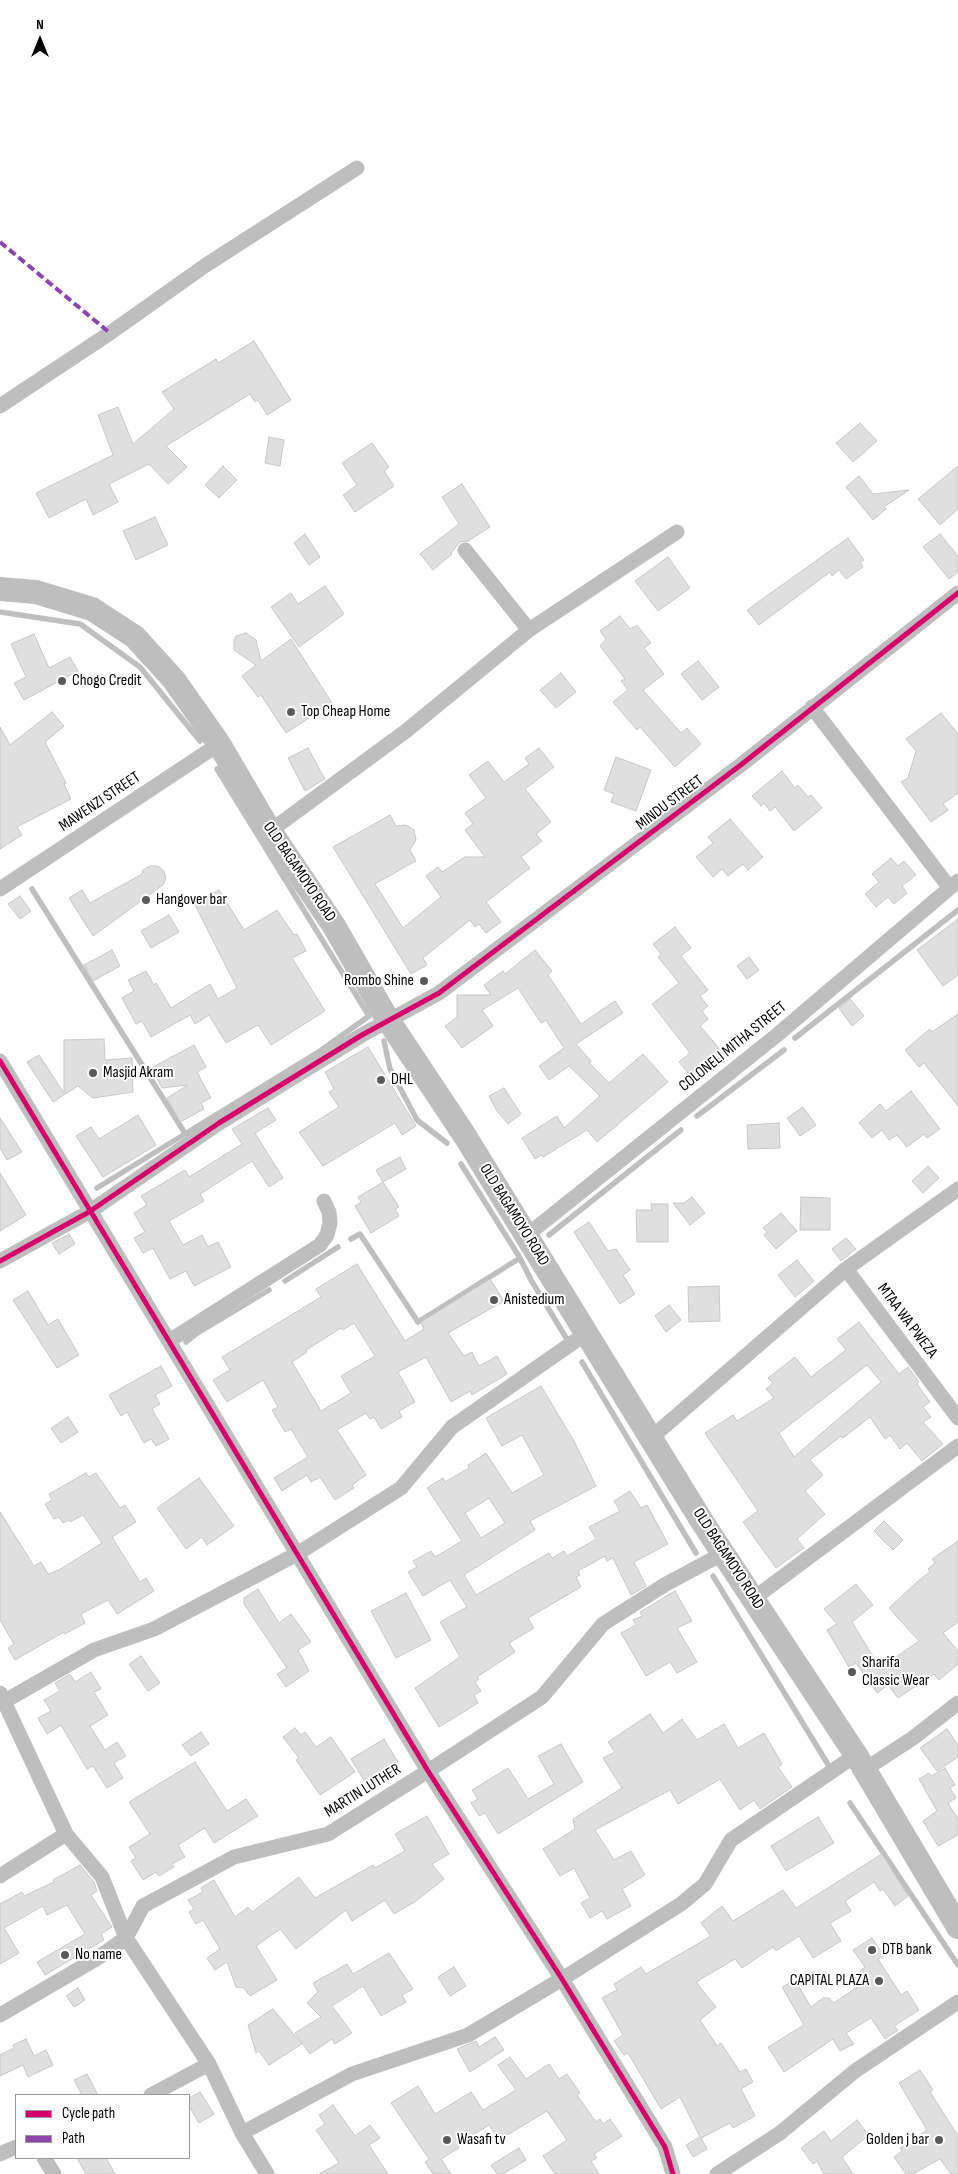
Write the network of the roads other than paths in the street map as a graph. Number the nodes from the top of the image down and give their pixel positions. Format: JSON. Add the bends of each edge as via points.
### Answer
{"nodes":[{"id":1,"x":357,"y":168,"type":"dead end"},
{"id":2,"x":0,"y":406,"type":"edge"},
{"id":3,"x":677,"y":532,"type":"dead end"},
{"id":4,"x":466,"y":550,"type":"dead end"},
{"id":5,"x":0,"y":589,"type":"edge"},
{"id":6,"x":958,"y":593,"type":"edge"},
{"id":7,"x":529,"y":630,"type":"junction"},
{"id":8,"x":812,"y":707,"type":"junction"},
{"id":9,"x":219,"y":744,"type":"junction"},
{"id":10,"x":270,"y":831,"type":"junction"},
{"id":11,"x":956,"y":883,"type":"edge"},
{"id":12,"x":0,"y":889,"type":"edge"},
{"id":13,"x":388,"y":1020,"type":"junction"},
{"id":14,"x":0,"y":1062,"type":"edge"},
{"id":15,"x":958,"y":1189,"type":"edge"},
{"id":16,"x":324,"y":1201,"type":"dead end"},
{"id":17,"x":89,"y":1212,"type":"junction"},
{"id":18,"x":526,"y":1236,"type":"junction"},
{"id":19,"x":0,"y":1261,"type":"edge"},
{"id":20,"x":846,"y":1269,"type":"junction"},
{"id":21,"x":588,"y":1332,"type":"junction"},
{"id":22,"x":169,"y":1341,"type":"junction"},
{"id":23,"x":958,"y":1418,"type":"edge"},
{"id":24,"x":651,"y":1438,"type":"junction"},
{"id":25,"x":958,"y":1446,"type":"edge"},
{"id":26,"x":724,"y":1553,"type":"junction"},
{"id":27,"x":297,"y":1554,"type":"junction"},
{"id":28,"x":753,"y":1599,"type":"junction"},
{"id":29,"x":2,"y":1697,"type":"edge"},
{"id":30,"x":958,"y":1703,"type":"edge"},
{"id":31,"x":860,"y":1762,"type":"junction"},
{"id":32,"x":428,"y":1771,"type":"junction"},
{"id":33,"x":66,"y":1834,"type":"junction"},
{"id":34,"x":0,"y":1876,"type":"edge"},
{"id":35,"x":958,"y":1926,"type":"edge"},
{"id":36,"x":126,"y":1938,"type":"junction"},
{"id":37,"x":562,"y":1979,"type":"junction"},
{"id":38,"x":958,"y":2002,"type":"edge"},
{"id":39,"x":0,"y":2015,"type":"edge"},
{"id":40,"x":209,"y":2064,"type":"junction"},
{"id":41,"x":154,"y":2094,"type":"edge"},
{"id":42,"x":242,"y":2133,"type":"junction"},
{"id":43,"x":15,"y":2147,"type":"edge"},
{"id":44,"x":0,"y":2154,"type":"edge"},
{"id":45,"x":45,"y":2159,"type":"edge"},
{"id":46,"x":54,"y":2174,"type":"edge"},
{"id":47,"x":267,"y":2174,"type":"edge"},
{"id":48,"x":673,"y":2174,"type":"edge"},
{"id":49,"x":717,"y":2174,"type":"edge"}],
"edges":[{"from":1,"to":2,"type":"street","via":[[206,265]]},
{"from":3,"to":7,"type":"street"},
{"from":4,"to":7,"type":"street"},
{"from":5,"to":9,"type":"main road","name":"OLD BAGAMOYO ROAD","via":[[36,592],[92,609],[135,637],[174,680]]},
{"from":6,"to":8,"type":"street","name":"MINDU STREET"},
{"from":7,"to":10,"type":"street","via":[[406,731]]},
{"from":8,"to":11,"type":"street"},
{"from":8,"to":13,"type":"street","name":"MINDU STREET","via":[[742,764],[439,993]]},
{"from":9,"to":10,"type":"main road","name":"OLD BAGAMOYO ROAD"},
{"from":9,"to":12,"type":"street","name":"MAWENZI STREET"},
{"from":10,"to":13,"type":"main road","name":"OLD BAGAMOYO ROAD","via":[[334,926]]},
{"from":11,"to":18,"type":"street","name":"COLONELI MITHA STREET","via":[[777,1035]]},
{"from":13,"to":17,"type":"street","name":"MINDU STREET","via":[[219,1122]]},
{"from":13,"to":18,"type":"main road","name":"OLD BAGAMOYO ROAD"},
{"from":14,"to":17,"type":"street"},
{"from":15,"to":20,"type":"street"},
{"from":16,"to":22,"type":"street","via":[[330,1224],[320,1245]]},
{"from":17,"to":19,"type":"street","name":"MINDU STREET"},
{"from":17,"to":22,"type":"street"},
{"from":18,"to":21,"type":"main road","name":"OLD BAGAMOYO ROAD"},
{"from":20,"to":23,"type":"street","name":"MTAA WA PWEZA"},
{"from":20,"to":24,"type":"street"},
{"from":21,"to":24,"type":"main road","name":"OLD BAGAMOYO ROAD"},
{"from":21,"to":27,"type":"street","via":[[452,1426],[401,1488]]},
{"from":22,"to":27,"type":"street"},
{"from":24,"to":26,"type":"main road","name":"OLD BAGAMOYO ROAD"},
{"from":25,"to":28,"type":"street"},
{"from":26,"to":28,"type":"main road","name":"OLD BAGAMOYO ROAD"},
{"from":26,"to":32,"type":"street","name":"MARTIN LUTHER","via":[[666,1584],[603,1624],[542,1697]]},
{"from":27,"to":29,"type":"street","via":[[154,1629],[94,1650]]},
{"from":27,"to":32,"type":"street"},
{"from":28,"to":31,"type":"main road","name":"OLD BAGAMOYO ROAD"},
{"from":29,"to":33,"type":"street"},
{"from":30,"to":31,"type":"street","via":[[913,1738]]},
{"from":31,"to":35,"type":"main road","name":"OLD BAGAMOYO ROAD"},
{"from":31,"to":37,"type":"street","via":[[731,1840],[705,1884],[682,1904]]},
{"from":32,"to":36,"type":"street","name":"MARTIN LUTHER","via":[[328,1834],[234,1856],[143,1906]]},
{"from":32,"to":37,"type":"street"},
{"from":33,"to":34,"type":"street"},
{"from":33,"to":36,"type":"street","via":[[102,1877]]},
{"from":36,"to":39,"type":"street","name":"MARTIN LUTHER"},
{"from":36,"to":40,"type":"street"},
{"from":37,"to":42,"type":"street","via":[[468,2035],[352,2074]]},
{"from":37,"to":48,"type":"street","via":[[665,2147]]},
{"from":38,"to":49,"type":"street","via":[[855,2071],[780,2133]]},
{"from":40,"to":41,"type":"street"},
{"from":40,"to":42,"type":"street"},
{"from":42,"to":47,"type":"street"},
{"from":43,"to":44,"type":"street"},
{"from":45,"to":46,"type":"street"}]}
